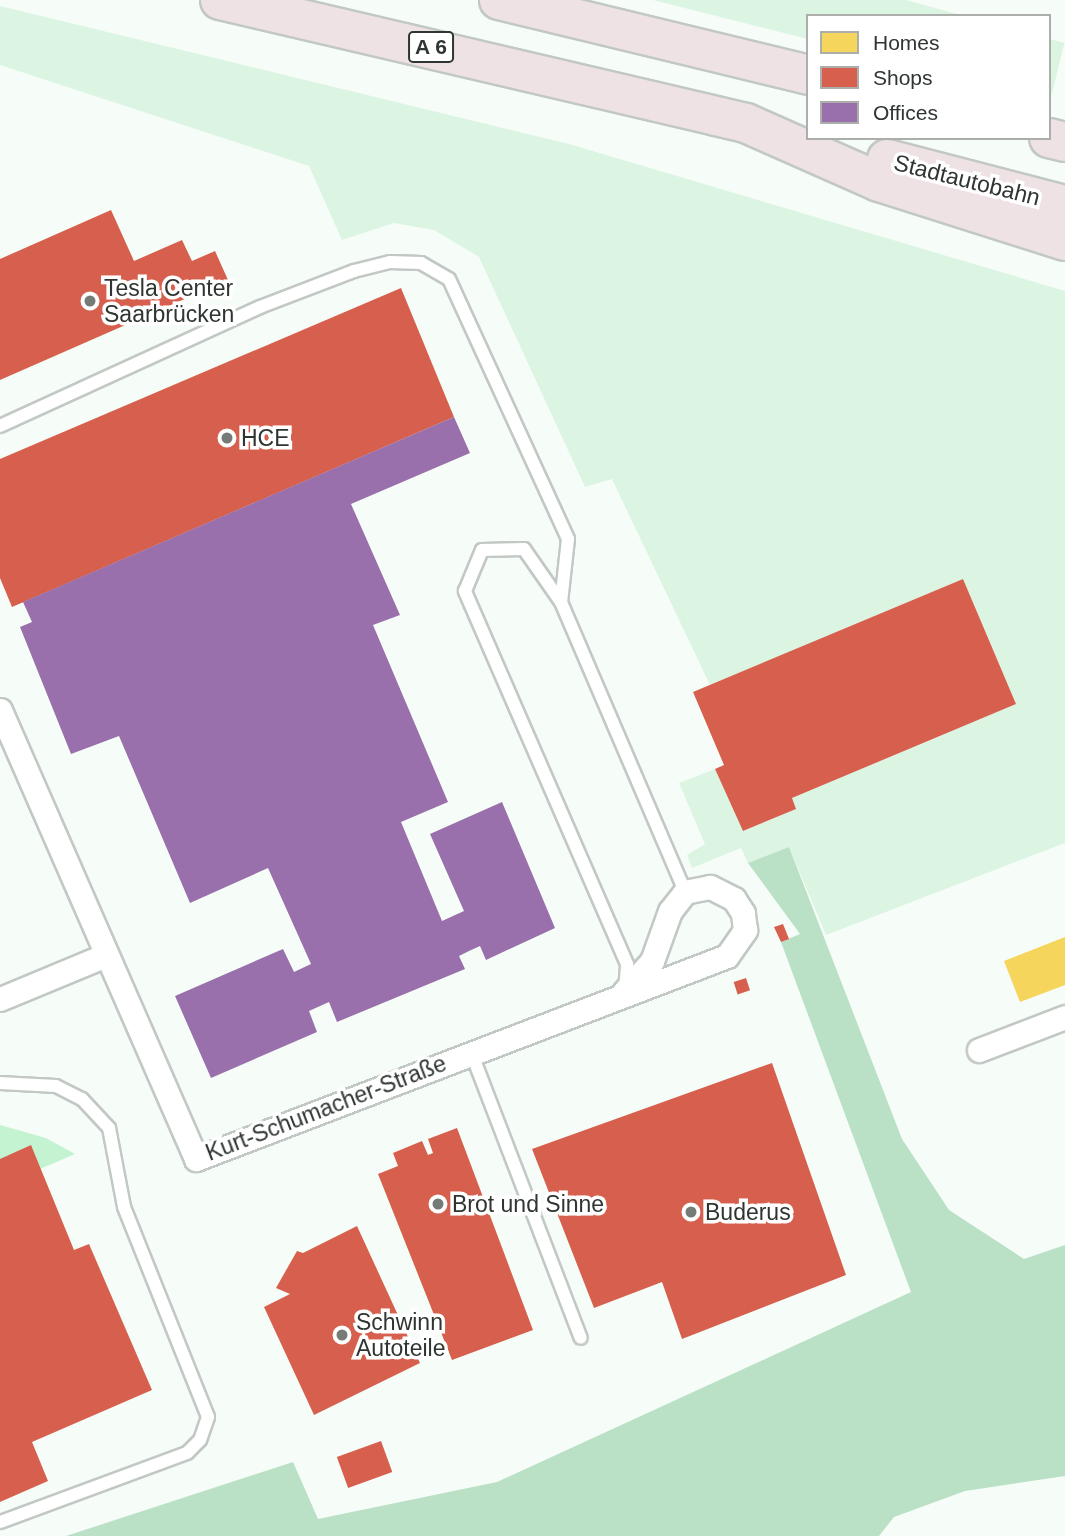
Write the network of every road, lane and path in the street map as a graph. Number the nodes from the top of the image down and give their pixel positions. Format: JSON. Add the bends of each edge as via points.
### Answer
{"nodes":[{"id":1,"x":220,"y":0,"type":"edge"},
{"id":2,"x":499,"y":0,"type":"edge"},
{"id":3,"x":806,"y":75,"type":"edge"},
{"id":4,"x":746,"y":123,"type":"junction"},
{"id":5,"x":806,"y":138,"type":"edge"},
{"id":6,"x":812,"y":140,"type":"edge"},
{"id":7,"x":1065,"y":205,"type":"edge"},
{"id":8,"x":1065,"y":241,"type":"edge"},
{"id":9,"x":0,"y":426,"type":"edge"},
{"id":10,"x":561,"y":602,"type":"junction"},
{"id":11,"x":0,"y":710,"type":"edge"},
{"id":12,"x":685,"y":892,"type":"junction"},
{"id":13,"x":106,"y":955,"type":"junction"},
{"id":14,"x":624,"y":992,"type":"junction"},
{"id":15,"x":0,"y":999,"type":"edge"},
{"id":16,"x":1065,"y":1017,"type":"edge"},
{"id":17,"x":979,"y":1049,"type":"dead end"},
{"id":18,"x":471,"y":1052,"type":"junction"},
{"id":19,"x":0,"y":1083,"type":"edge"},
{"id":20,"x":581,"y":1338,"type":"dead end"},
{"id":21,"x":0,"y":1522,"type":"edge"}],
"edges":[{"from":1,"to":4,"type":"highway","number":"A 6"},
{"from":2,"to":3,"type":"highway"},
{"from":4,"to":5,"type":"highway","name":"Stadtautobahn"},
{"from":4,"to":8,"type":"highway","number":"A 6","via":[[879,182]]},
{"from":6,"to":7,"type":"highway","name":"Stadtautobahn"},
{"from":9,"to":10,"type":"lane","via":[[283,298],[354,271],[390,262],[421,263],[449,279],[568,539]]},
{"from":10,"to":12,"type":"lane"},
{"from":10,"to":14,"type":"lane","via":[[524,549],[482,550],[465,591],[627,964]]},
{"from":11,"to":13,"type":"street","name":"Kurt-Schumacher-Straße"},
{"from":12,"to":14,"type":"street","name":"Kurt-Schumacher-Straße","via":[[670,911],[652,961]]},
{"from":12,"to":14,"type":"street","name":"Kurt-Schumacher-Straße","via":[[710,887],[734,899],[743,913],[745,930],[740,942],[727,956]]},
{"from":13,"to":15,"type":"street"},
{"from":13,"to":18,"type":"street","name":"Kurt-Schumacher-Straße","via":[[196,1159]]},
{"from":14,"to":18,"type":"street","name":"Kurt-Schumacher-Straße"},
{"from":16,"to":17,"type":"street"},
{"from":18,"to":20,"type":"lane"},
{"from":19,"to":21,"type":"lane","via":[[56,1086],[82,1099],[109,1128],[124,1207],[208,1417],[200,1440],[187,1453]]}]}
